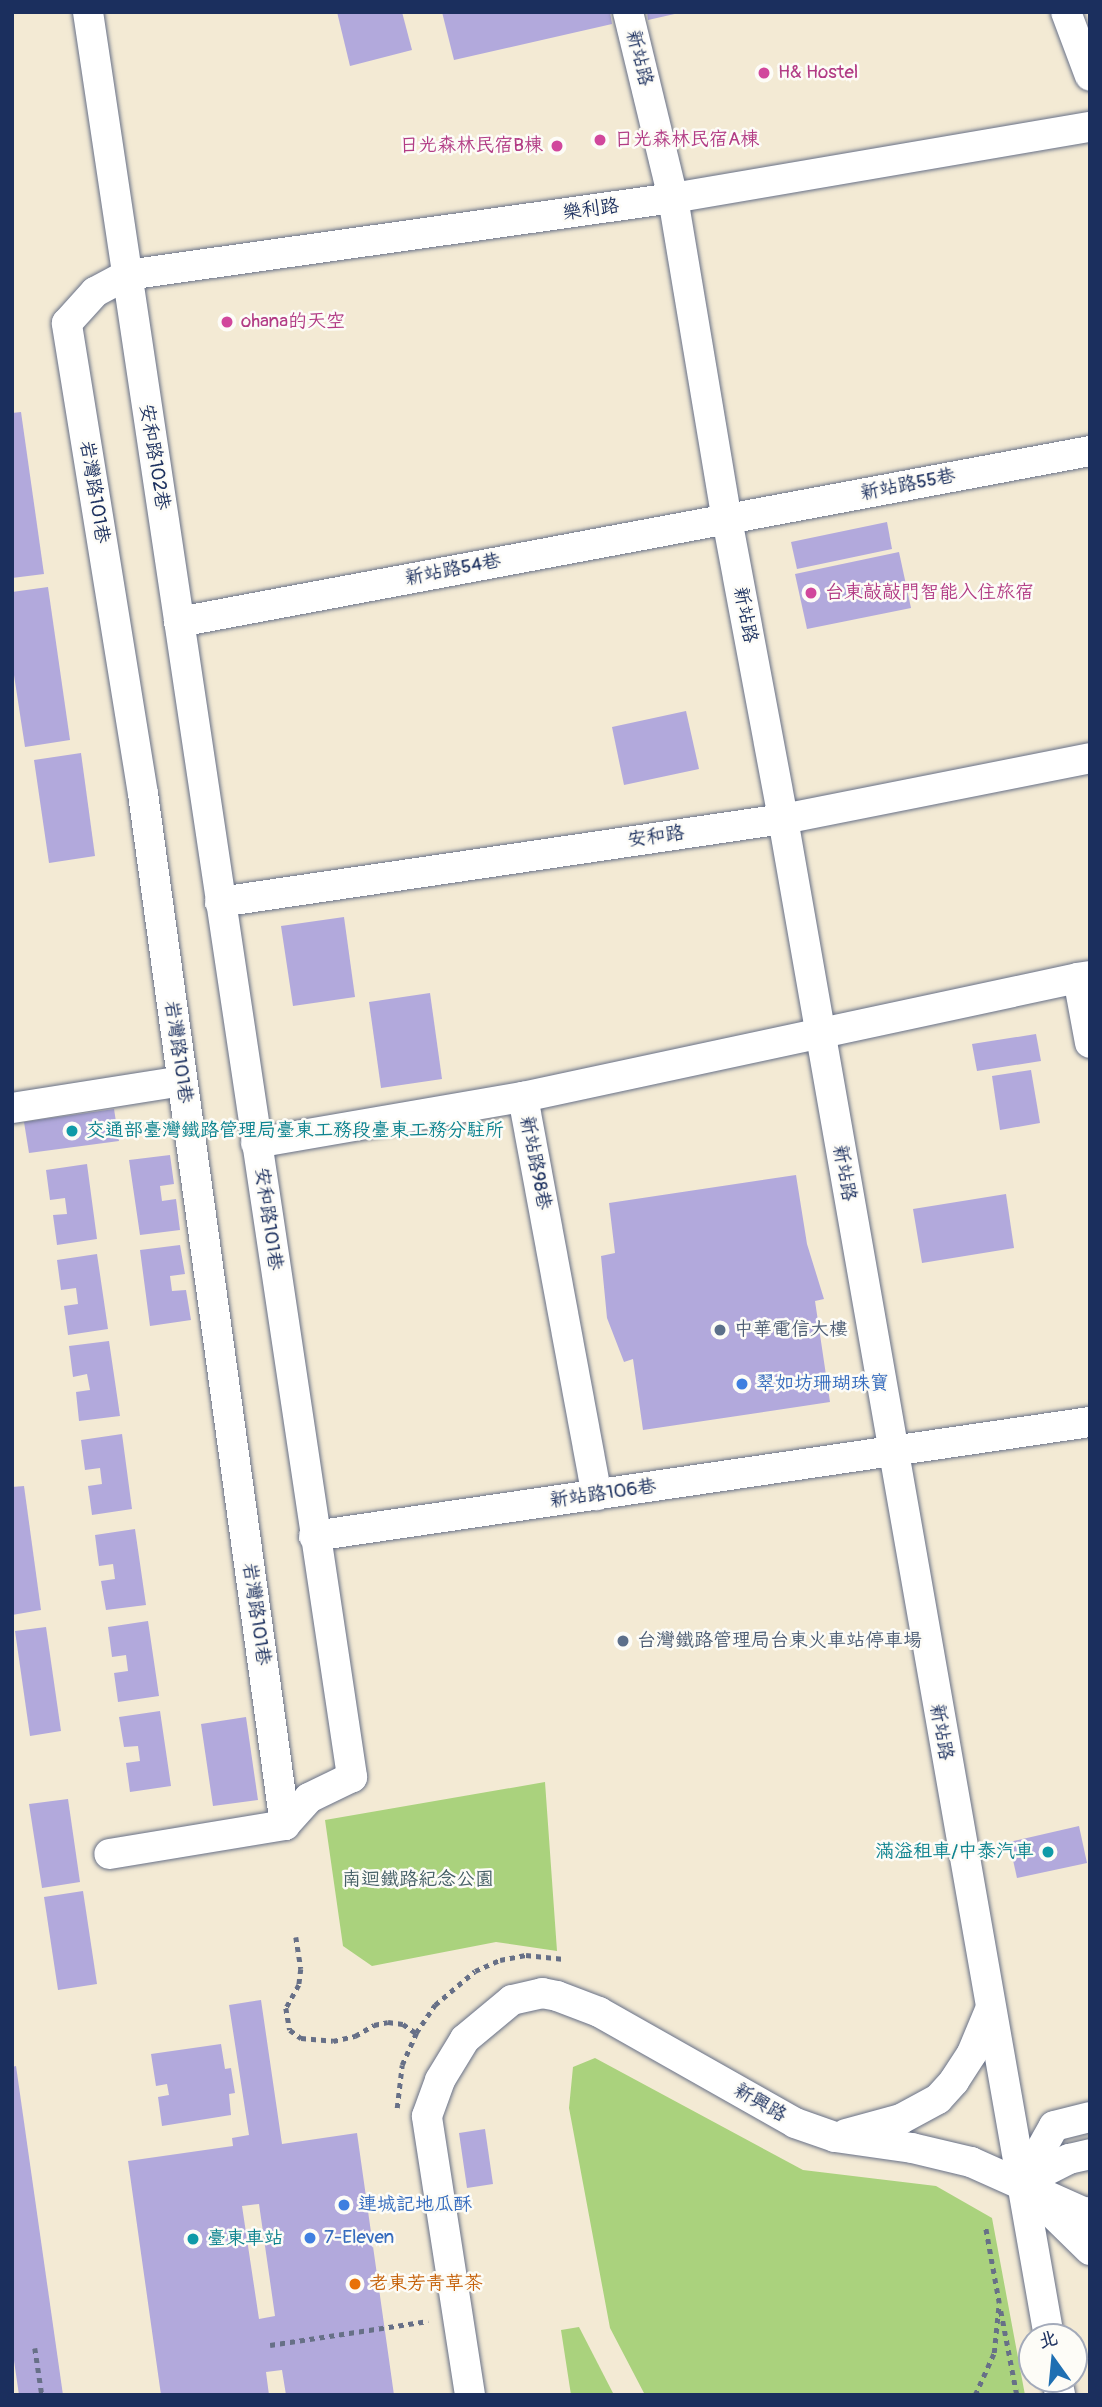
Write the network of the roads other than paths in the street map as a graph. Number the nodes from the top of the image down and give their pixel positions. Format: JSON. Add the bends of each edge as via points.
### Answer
{"nodes":[{"id":1,"x":88,"y":12,"type":"edge"},
{"id":2,"x":628,"y":12,"type":"edge"},
{"id":3,"x":1066,"y":12,"type":"edge"},
{"id":4,"x":1090,"y":76,"type":"edge"},
{"id":5,"x":1090,"y":127,"type":"edge"},
{"id":6,"x":673,"y":198,"type":"junction"},
{"id":7,"x":127,"y":275,"type":"junction"},
{"id":8,"x":95,"y":292,"type":"joint"},
{"id":9,"x":1090,"y":450,"type":"edge"},
{"id":10,"x":727,"y":519,"type":"junction"},
{"id":11,"x":179,"y":622,"type":"junction"},
{"id":12,"x":1090,"y":758,"type":"edge"},
{"id":13,"x":783,"y":818,"type":"junction"},
{"id":14,"x":220,"y":902,"type":"junction"},
{"id":15,"x":1084,"y":977,"type":"edge"},
{"id":16,"x":820,"y":1033,"type":"junction"},
{"id":17,"x":1090,"y":1043,"type":"edge"},
{"id":18,"x":182,"y":1081,"type":"junction"},
{"id":19,"x":523,"y":1097,"type":"junction"},
{"id":20,"x":12,"y":1108,"type":"edge"},
{"id":21,"x":256,"y":1143,"type":"junction"},
{"id":22,"x":1090,"y":1422,"type":"edge"},
{"id":23,"x":892,"y":1451,"type":"junction"},
{"id":24,"x":597,"y":1495,"type":"junction"},
{"id":25,"x":314,"y":1536,"type":"junction"},
{"id":26,"x":285,"y":1825,"type":"junction"},
{"id":27,"x":109,"y":1854,"type":"dead end"},
{"id":28,"x":989,"y":2010,"type":"junction"},
{"id":29,"x":1090,"y":2117,"type":"edge"},
{"id":30,"x":835,"y":2137,"type":"junction"},
{"id":31,"x":1090,"y":2154,"type":"edge"},
{"id":32,"x":1022,"y":2183,"type":"junction"},
{"id":33,"x":1090,"y":2212,"type":"edge"},
{"id":34,"x":1090,"y":2250,"type":"edge"},
{"id":35,"x":1047,"y":2323,"type":"edge"},
{"id":36,"x":470,"y":2395,"type":"edge"}],
"edges":[{"from":1,"to":7,"type":"street","name":"安和路102巷"},
{"from":2,"to":6,"type":"street","name":"新站路"},
{"from":3,"to":4,"type":"street"},
{"from":5,"to":6,"type":"street","name":"樂利路"},
{"from":6,"to":7,"type":"street","name":"樂利路"},
{"from":6,"to":10,"type":"street","name":"新站路"},
{"from":7,"to":8,"type":"street","name":"樂利路"},
{"from":7,"to":11,"type":"street","name":"安和路102巷"},
{"from":8,"to":18,"type":"street","name":"岩灣路101巷","via":[[67,323],[143,794]]},
{"from":9,"to":10,"type":"street","name":"新站路55巷"},
{"from":10,"to":11,"type":"street","name":"新站路54巷"},
{"from":10,"to":13,"type":"street","name":"新站路"},
{"from":11,"to":14,"type":"street","name":"安和路102巷"},
{"from":12,"to":13,"type":"street","name":"安和路"},
{"from":13,"to":14,"type":"street","name":"安和路"},
{"from":13,"to":16,"type":"street","name":"新站路"},
{"from":14,"to":21,"type":"street","name":"安和路101巷"},
{"from":15,"to":16,"type":"street"},
{"from":15,"to":17,"type":"street"},
{"from":16,"to":19,"type":"street"},
{"from":16,"to":23,"type":"street","name":"新站路"},
{"from":18,"to":20,"type":"street"},
{"from":18,"to":26,"type":"street","name":"岩灣路101巷"},
{"from":19,"to":21,"type":"street","name":"新站路98巷"},
{"from":19,"to":24,"type":"street","name":"新站路98巷"},
{"from":21,"to":25,"type":"street","name":"安和路101巷"},
{"from":22,"to":23,"type":"street","name":"新站路106巷"},
{"from":23,"to":24,"type":"street","name":"新站路106巷"},
{"from":23,"to":28,"type":"street","name":"新站路"},
{"from":24,"to":25,"type":"street","name":"新站路106巷"},
{"from":25,"to":26,"type":"street","name":"安和路101巷","via":[[352,1777],[309,1798]]},
{"from":26,"to":27,"type":"street"},
{"from":28,"to":30,"type":"street","via":[[972,2053],[938,2099],[901,2119]]},
{"from":28,"to":32,"type":"street","name":"新站路"},
{"from":29,"to":32,"type":"street","via":[[1054,2126]]},
{"from":30,"to":32,"type":"street","name":"新興路","via":[[971,2162]]},
{"from":30,"to":36,"type":"street","name":"新興路","via":[[795,2123],[599,2012],[542,1993],[512,2000],[465,2039],[440,2080],[427,2116]]},
{"from":31,"to":32,"type":"street","via":[[1069,2159]]},
{"from":32,"to":33,"type":"street","name":"新興路"},
{"from":32,"to":34,"type":"street","name":"新興路"},
{"from":32,"to":35,"type":"street","name":"新站路"}]}
